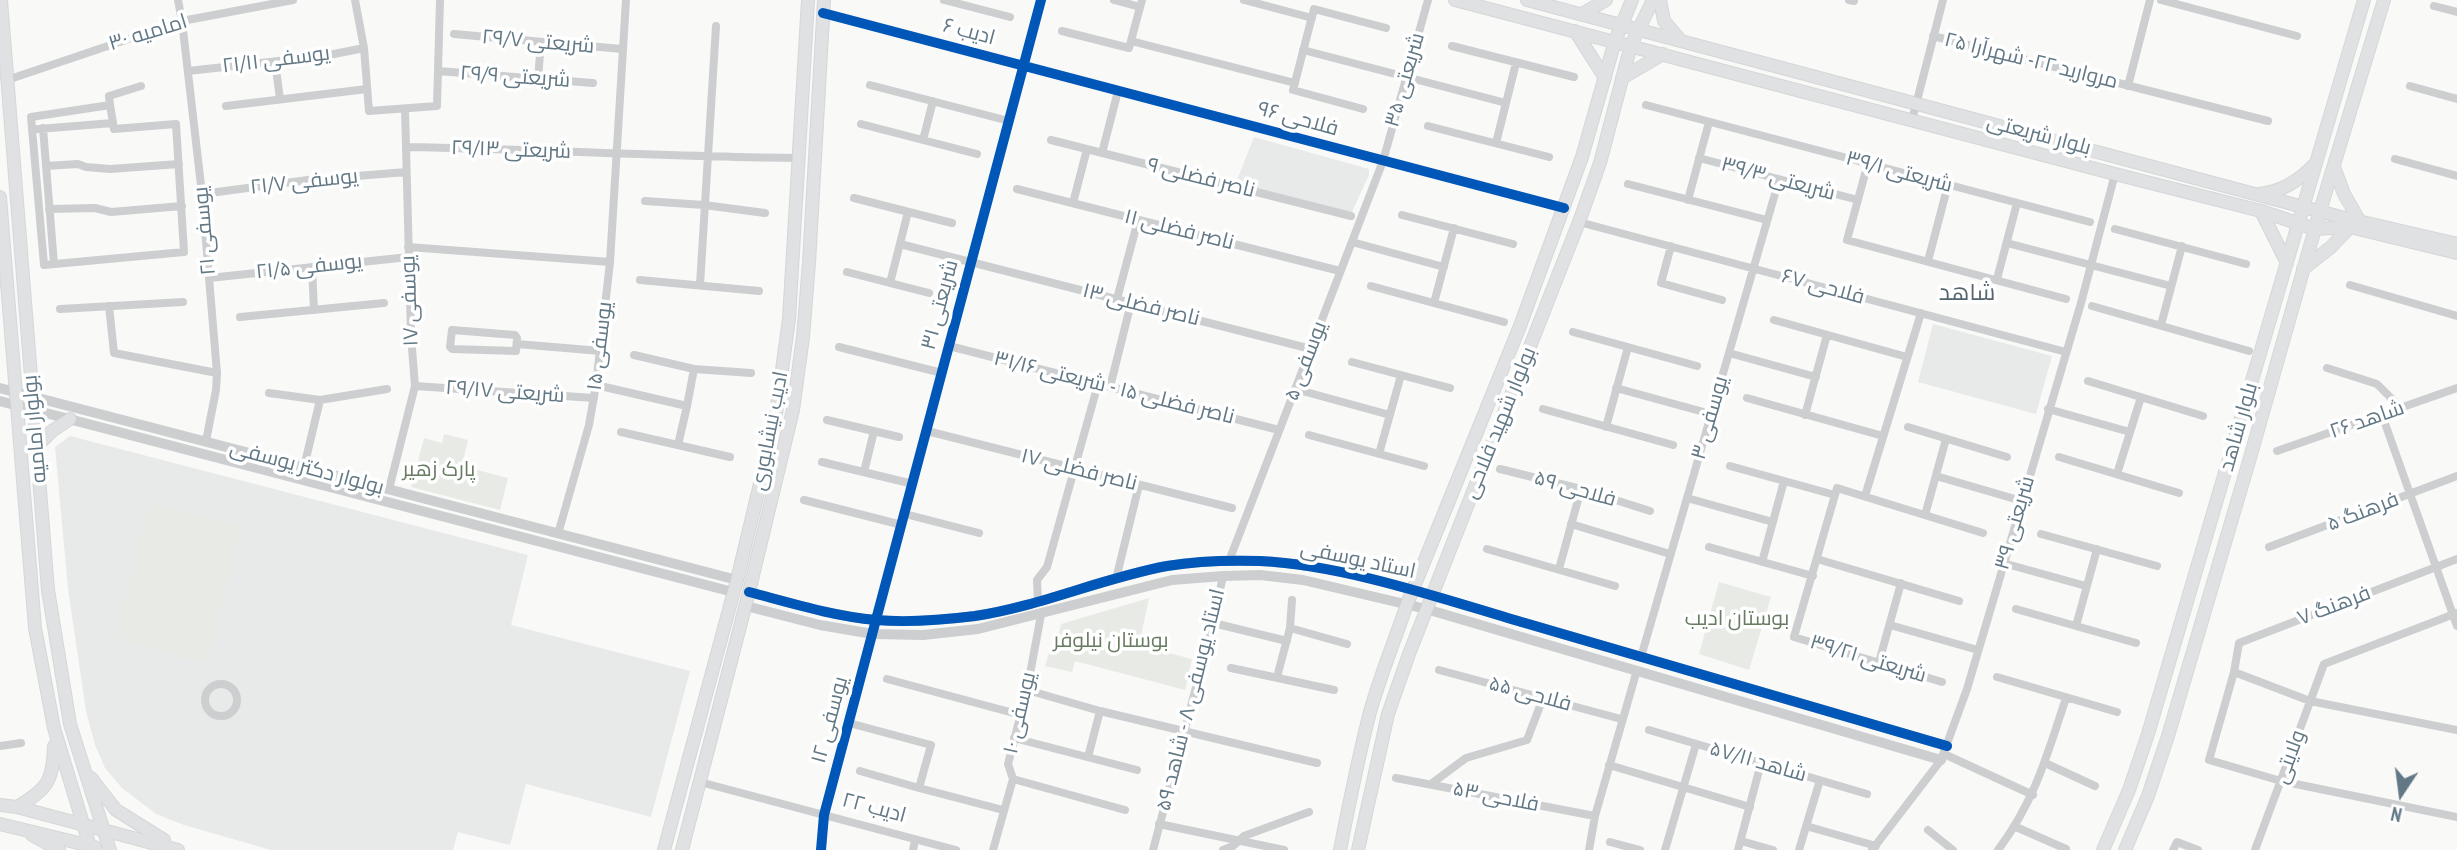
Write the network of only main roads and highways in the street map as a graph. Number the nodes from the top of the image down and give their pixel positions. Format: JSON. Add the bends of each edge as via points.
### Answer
{"nodes":[{"id":1,"x":1,"y":0,"type":"edge"},
{"id":2,"x":808,"y":0,"type":"edge"},
{"id":3,"x":1455,"y":0,"type":"edge"},
{"id":4,"x":1527,"y":0,"type":"edge"},
{"id":5,"x":1606,"y":0,"type":"edge"},
{"id":6,"x":1632,"y":0,"type":"edge"},
{"id":7,"x":1653,"y":0,"type":"edge"},
{"id":8,"x":1660,"y":0,"type":"edge"},
{"id":9,"x":2364,"y":0,"type":"edge"},
{"id":10,"x":2384,"y":0,"type":"edge"},
{"id":11,"x":824,"y":7,"type":"edge"},
{"id":12,"x":1582,"y":14,"type":"junction"},
{"id":13,"x":1621,"y":24,"type":"junction"},
{"id":14,"x":1638,"y":29,"type":"junction"},
{"id":15,"x":1575,"y":31,"type":"junction"},
{"id":16,"x":1615,"y":41,"type":"junction"},
{"id":17,"x":1681,"y":41,"type":"junction"},
{"id":18,"x":1632,"y":45,"type":"junction"},
{"id":19,"x":1663,"y":54,"type":"junction"},
{"id":20,"x":1605,"y":78,"type":"junction"},
{"id":21,"x":1622,"y":78,"type":"junction"},
{"id":22,"x":2316,"y":162,"type":"junction"},
{"id":23,"x":2334,"y":167,"type":"junction"},
{"id":24,"x":2259,"y":194,"type":"junction"},
{"id":25,"x":0,"y":197,"type":"edge"},
{"id":26,"x":2303,"y":206,"type":"junction"},
{"id":27,"x":2261,"y":211,"type":"junction"},
{"id":28,"x":2320,"y":211,"type":"junction"},
{"id":29,"x":2355,"y":223,"type":"junction"},
{"id":30,"x":2298,"y":224,"type":"junction"},
{"id":31,"x":2315,"y":229,"type":"junction"},
{"id":32,"x":2457,"y":244,"type":"edge"},
{"id":33,"x":2457,"y":253,"type":"edge"},
{"id":34,"x":2287,"y":263,"type":"junction"},
{"id":35,"x":2303,"y":269,"type":"junction"},
{"id":36,"x":789,"y":319,"type":"junction"},
{"id":37,"x":805,"y":320,"type":"junction"},
{"id":38,"x":70,"y":419,"type":"road end"},
{"id":39,"x":37,"y":446,"type":"junction"},
{"id":40,"x":54,"y":728,"type":"junction"},
{"id":41,"x":84,"y":770,"type":"junction"},
{"id":42,"x":0,"y":805,"type":"edge"},
{"id":43,"x":17,"y":807,"type":"junction"},
{"id":44,"x":6,"y":824,"type":"edge"},
{"id":45,"x":82,"y":825,"type":"junction"},
{"id":46,"x":104,"y":831,"type":"junction"},
{"id":47,"x":90,"y":848,"type":"edge"},
{"id":48,"x":59,"y":850,"type":"edge"},
{"id":49,"x":105,"y":850,"type":"edge"},
{"id":50,"x":110,"y":850,"type":"edge"},
{"id":51,"x":180,"y":850,"type":"edge"},
{"id":52,"x":664,"y":850,"type":"edge"},
{"id":53,"x":682,"y":850,"type":"edge"},
{"id":54,"x":1340,"y":850,"type":"edge"},
{"id":55,"x":1358,"y":850,"type":"edge"},
{"id":56,"x":2103,"y":850,"type":"edge"},
{"id":57,"x":2125,"y":850,"type":"edge"}],
"edges":[{"from":1,"to":39,"type":"main road","name":"بولوار امامیه"},
{"from":2,"to":36,"type":"main road","name":"ادیب نیشابوری"},
{"from":3,"to":15,"type":"main road","name":"بلوار شریعتی"},
{"from":4,"to":12,"type":"main road","name":"بلوار شریعتی"},
{"from":5,"to":12,"type":"main road"},
{"from":6,"to":13,"type":"main road","name":"بولوار شهید فلاحی"},
{"from":7,"to":14,"type":"main road","name":"بولوار شهید فلاحی"},
{"from":8,"to":17,"type":"main road","via":[[1664,21]]},
{"from":9,"to":22,"type":"main road","name":"بلوار شاهد"},
{"from":10,"to":23,"type":"main road","name":"بلوار شاهد"},
{"from":11,"to":37,"type":"main road","name":"ادیب نیشابوری"},
{"from":12,"to":13,"type":"main road","name":"بلوار شریعتی"},
{"from":13,"to":14,"type":"main road","name":"بلوار شریعتی"},
{"from":13,"to":16,"type":"main road","name":"بولوار شهید فلاحی"},
{"from":14,"to":17,"type":"main road","name":"بلوار شریعتی"},
{"from":14,"to":18,"type":"main road","name":"بولوار شهید فلاحی"},
{"from":15,"to":16,"type":"main road","name":"بلوار شریعتی"},
{"from":15,"to":20,"type":"main road"},
{"from":16,"to":18,"type":"main road","name":"بلوار شریعتی"},
{"from":16,"to":20,"type":"main road","name":"بولوار شهید فلاحی"},
{"from":17,"to":24,"type":"main road","name":"بلوار شریعتی"},
{"from":18,"to":19,"type":"main road","name":"بلوار شریعتی"},
{"from":18,"to":21,"type":"main road","name":"بولوار شهید فلاحی"},
{"from":19,"to":21,"type":"main road"},
{"from":19,"to":27,"type":"main road","name":"بلوار شریعتی"},
{"from":20,"to":54,"type":"main road","name":"بولوار شهید فلاحی","via":[[1582,157],[1520,326],[1407,604],[1371,710]]},
{"from":21,"to":55,"type":"main road","name":"بولوار شهید فلاحی","via":[[1579,222],[1388,714]]},
{"from":22,"to":24,"type":"main road","via":[[2299,180],[2279,191]]},
{"from":22,"to":26,"type":"main road","name":"بلوار شاهد"},
{"from":23,"to":28,"type":"main road","name":"بلوار شاهد"},
{"from":23,"to":29,"type":"main road"},
{"from":24,"to":26,"type":"main road","name":"بلوار شریعتی"},
{"from":25,"to":40,"type":"main road","name":"بولوار امامیه","via":[[35,628]]},
{"from":26,"to":28,"type":"main road","name":"بلوار شریعتی"},
{"from":26,"to":30,"type":"main road","name":"بلوار شاهد"},
{"from":27,"to":30,"type":"main road","name":"بلوار شریعتی"},
{"from":27,"to":34,"type":"main road"},
{"from":28,"to":29,"type":"main road","name":"بلوار شریعتی"},
{"from":28,"to":31,"type":"main road","name":"بلوار شاهد"},
{"from":29,"to":31,"type":"main road","name":"بلوار شریعتی"},
{"from":29,"to":32,"type":"main road","name":"بلوار شریعتی"},
{"from":29,"to":33,"type":"main road","name":"بلوار شریعتی"},
{"from":29,"to":35,"type":"main road"},
{"from":30,"to":31,"type":"main road","name":"بلوار شریعتی"},
{"from":30,"to":34,"type":"main road","name":"بلوار شاهد"},
{"from":31,"to":35,"type":"main road","name":"بلوار شاهد"},
{"from":34,"to":56,"type":"main road","name":"بلوار شاهد","via":[[2148,734]]},
{"from":35,"to":57,"type":"main road","name":"بلوار شاهد","via":[[2166,740]]},
{"from":36,"to":37,"type":"main road"},
{"from":36,"to":52,"type":"main road","name":"ادیب نیشابوری","via":[[775,421]]},
{"from":37,"to":53,"type":"main road","name":"ادیب نیشابوری","via":[[791,424]]},
{"from":38,"to":39,"type":"main road"},
{"from":39,"to":41,"type":"main road","name":"بولوار امامیه","via":[[48,590],[61,680]]},
{"from":40,"to":43,"type":"main road","via":[[54,769],[48,785]]},
{"from":40,"to":45,"type":"main road","name":"بولوار امامیه"},
{"from":41,"to":46,"type":"main road","name":"بولوار امامیه"},
{"from":41,"to":51,"type":"main road","via":[[116,810]]},
{"from":42,"to":43,"type":"main road"},
{"from":43,"to":45,"type":"main road"},
{"from":44,"to":47,"type":"main road"},
{"from":44,"to":48,"type":"main road"},
{"from":45,"to":46,"type":"main road"},
{"from":45,"to":47,"type":"main road","name":"بولوار امامیه"},
{"from":46,"to":50,"type":"main road","name":"بولوار امامیه"},
{"from":46,"to":51,"type":"main road"},
{"from":47,"to":49,"type":"main road"}]}
